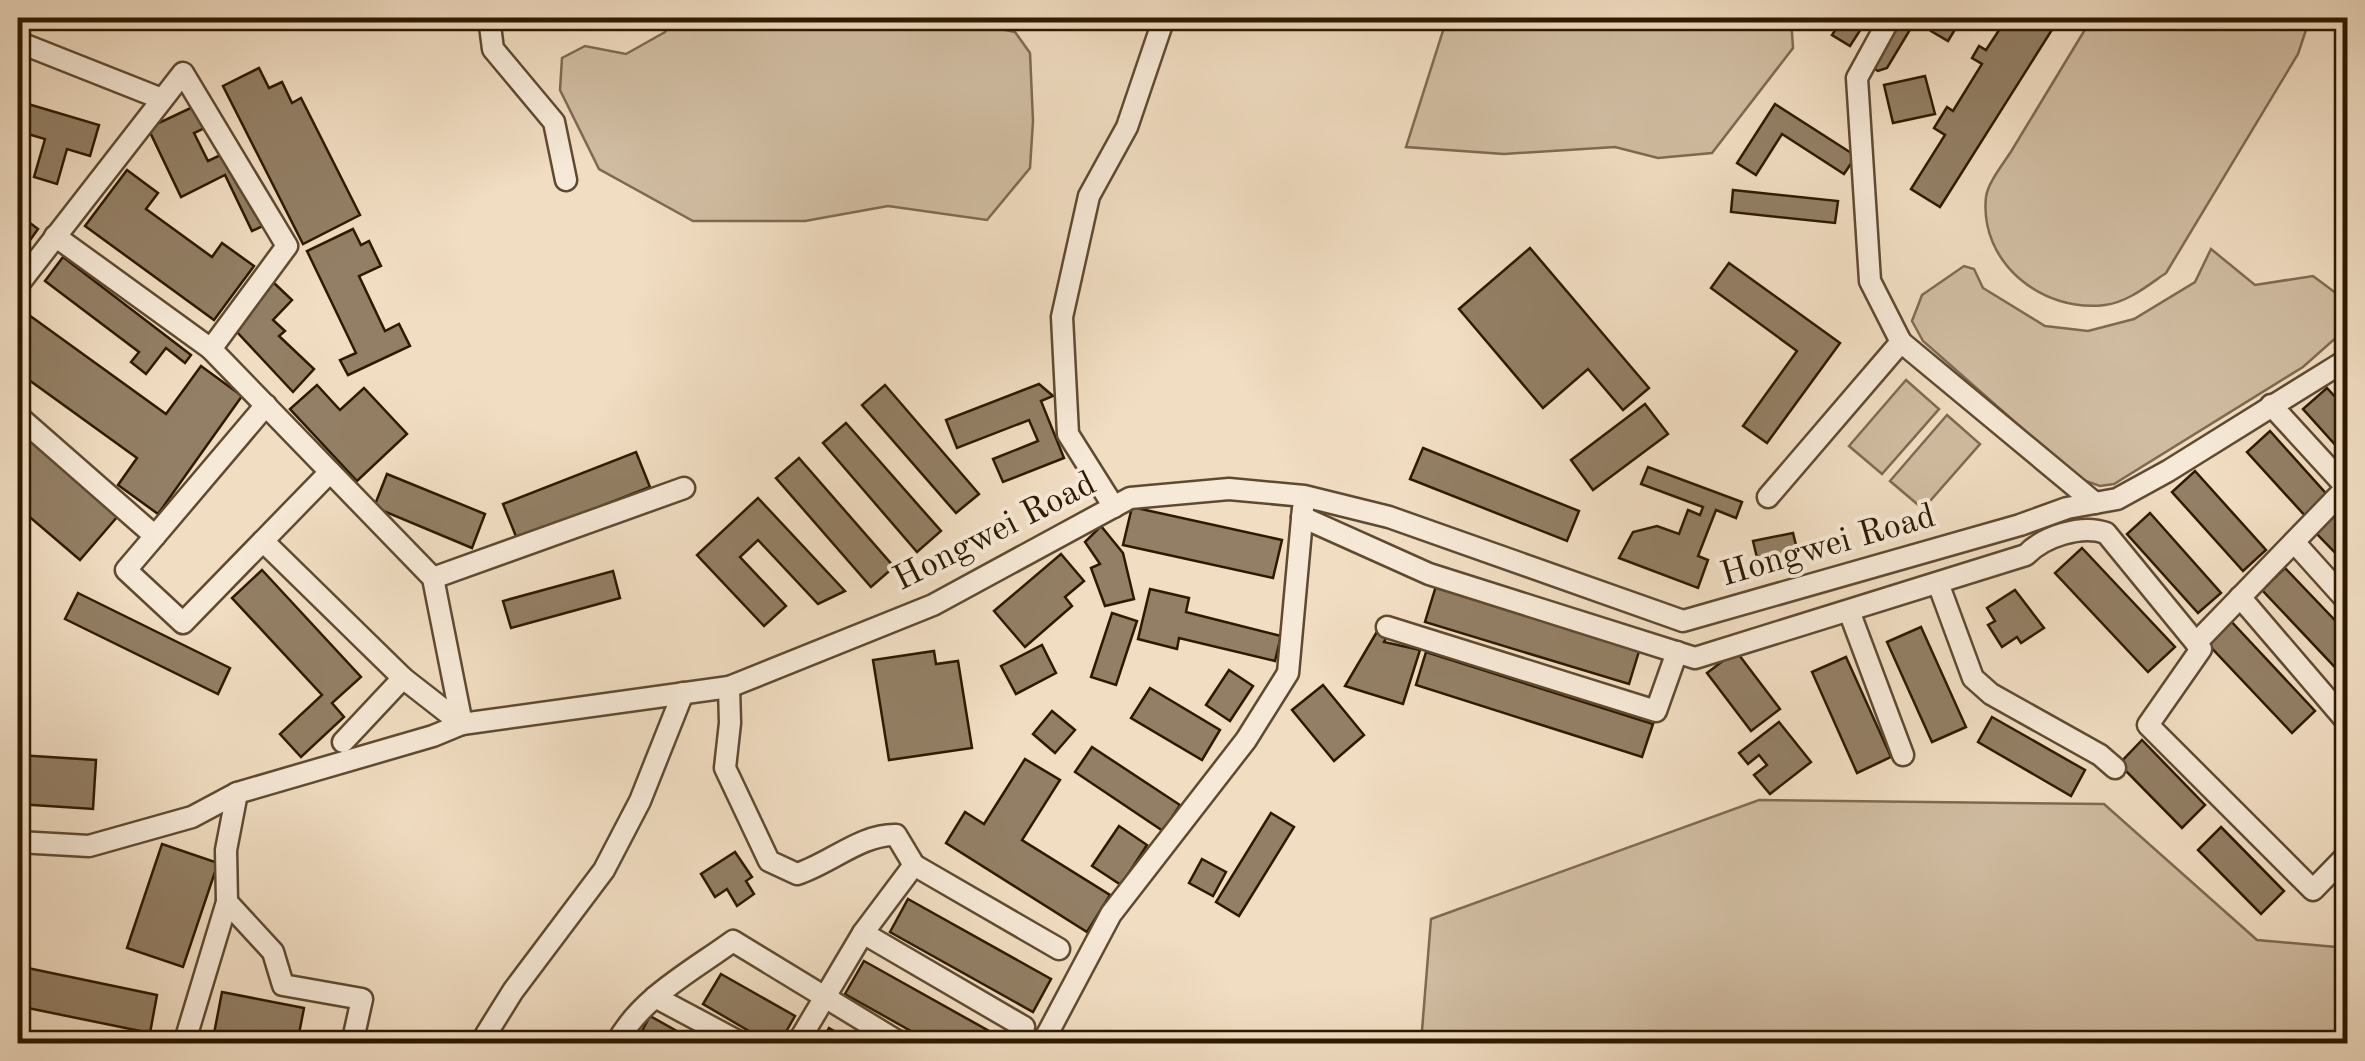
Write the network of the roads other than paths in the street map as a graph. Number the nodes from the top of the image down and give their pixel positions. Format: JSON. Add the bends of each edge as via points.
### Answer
{"nodes":[{"id":1,"x":489,"y":18,"type":"edge"},
{"id":2,"x":1164,"y":18,"type":"edge"},
{"id":3,"x":1890,"y":18,"type":"edge"},
{"id":4,"x":18,"y":42,"type":"edge"},
{"id":5,"x":162,"y":99,"type":"junction"},
{"id":6,"x":566,"y":180,"type":"dead end"},
{"id":7,"x":55,"y":236,"type":"junction"},
{"id":8,"x":18,"y":285,"type":"edge"},
{"id":9,"x":1900,"y":342,"type":"junction"},
{"id":10,"x":212,"y":349,"type":"junction"},
{"id":11,"x":2348,"y":359,"type":"edge"},
{"id":12,"x":2271,"y":404,"type":"junction"},
{"id":13,"x":266,"y":405,"type":"junction"},
{"id":14,"x":18,"y":416,"type":"edge"},
{"id":15,"x":330,"y":472,"type":"junction"},
{"id":16,"x":684,"y":488,"type":"dead end"},
{"id":17,"x":2347,"y":488,"type":"edge"},
{"id":18,"x":1768,"y":497,"type":"dead end"},
{"id":19,"x":2095,"y":503,"type":"junction"},
{"id":20,"x":1303,"y":506,"type":"junction"},
{"id":21,"x":1114,"y":507,"type":"junction"},
{"id":22,"x":155,"y":536,"type":"junction"},
{"id":23,"x":263,"y":540,"type":"junction"},
{"id":24,"x":2294,"y":542,"type":"junction"},
{"id":25,"x":433,"y":578,"type":"junction"},
{"id":26,"x":1938,"y":583,"type":"junction"},
{"id":27,"x":2240,"y":597,"type":"junction"},
{"id":28,"x":2348,"y":602,"type":"edge"},
{"id":29,"x":1849,"y":611,"type":"junction"},
{"id":30,"x":1387,"y":628,"type":"dead end"},
{"id":31,"x":2196,"y":643,"type":"junction"},
{"id":32,"x":1677,"y":652,"type":"junction"},
{"id":33,"x":402,"y":678,"type":"junction"},
{"id":34,"x":729,"y":687,"type":"junction"},
{"id":35,"x":683,"y":693,"type":"junction"},
{"id":36,"x":2348,"y":723,"type":"edge"},
{"id":37,"x":462,"y":724,"type":"junction"},
{"id":38,"x":344,"y":742,"type":"dead end"},
{"id":39,"x":1903,"y":756,"type":"dead end"},
{"id":40,"x":2115,"y":768,"type":"dead end"},
{"id":41,"x":237,"y":792,"type":"junction"},
{"id":42,"x":18,"y":842,"type":"edge"},
{"id":43,"x":2348,"y":854,"type":"edge"},
{"id":44,"x":914,"y":865,"type":"junction"},
{"id":45,"x":228,"y":902,"type":"junction"},
{"id":46,"x":863,"y":933,"type":"junction"},
{"id":47,"x":1059,"y":949,"type":"dead end"},
{"id":48,"x":655,"y":998,"type":"junction"},
{"id":49,"x":824,"y":999,"type":"junction"},
{"id":50,"x":1024,"y":1027,"type":"dead end"},
{"id":51,"x":184,"y":1044,"type":"edge"},
{"id":52,"x":352,"y":1044,"type":"edge"},
{"id":53,"x":480,"y":1044,"type":"edge"},
{"id":54,"x":616,"y":1044,"type":"edge"},
{"id":55,"x":742,"y":1044,"type":"edge"},
{"id":56,"x":798,"y":1044,"type":"edge"},
{"id":57,"x":902,"y":1044,"type":"edge"},
{"id":58,"x":1042,"y":1044,"type":"edge"}],
"edges":[{"from":1,"to":6,"type":"street","via":[[493,49],[554,122]]},
{"from":2,"to":21,"type":"street","via":[[1128,128],[1089,196],[1062,317],[1068,434]]},
{"from":3,"to":9,"type":"street","via":[[1857,78],[1870,280]]},
{"from":4,"to":5,"type":"street"},
{"from":5,"to":7,"type":"street"},
{"from":5,"to":10,"type":"street","via":[[183,73],[287,246]]},
{"from":7,"to":8,"type":"street"},
{"from":7,"to":10,"type":"street"},
{"from":9,"to":18,"type":"street"},
{"from":9,"to":19,"type":"street"},
{"from":10,"to":13,"type":"street"},
{"from":11,"to":12,"type":"street","name":"Hongwei Road"},
{"from":12,"to":17,"type":"street"},
{"from":12,"to":19,"type":"street","name":"Hongwei Road","via":[[2168,471]]},
{"from":13,"to":15,"type":"street"},
{"from":13,"to":22,"type":"street"},
{"from":14,"to":22,"type":"street"},
{"from":15,"to":23,"type":"street"},
{"from":15,"to":25,"type":"street"},
{"from":16,"to":25,"type":"street"},
{"from":17,"to":24,"type":"street"},
{"from":19,"to":20,"type":"street","name":"Hongwei Road","via":[[1682,621],[1390,517]]},
{"from":20,"to":21,"type":"street","name":"Hongwei Road","via":[[1228,489],[1130,498]]},
{"from":20,"to":32,"type":"street","via":[[1430,574]]},
{"from":20,"to":58,"type":"street","via":[[1288,672],[1246,740],[1110,914]]},
{"from":21,"to":34,"type":"street","name":"Hongwei Road","via":[[933,605]]},
{"from":22,"to":23,"type":"street","via":[[126,570],[183,623]]},
{"from":23,"to":33,"type":"street"},
{"from":24,"to":27,"type":"street"},
{"from":24,"to":28,"type":"street"},
{"from":25,"to":37,"type":"street"},
{"from":26,"to":29,"type":"street"},
{"from":26,"to":31,"type":"street","via":[[2092,527],[2106,532]]},
{"from":26,"to":40,"type":"street","via":[[1973,678]]},
{"from":27,"to":31,"type":"street"},
{"from":27,"to":36,"type":"street"},
{"from":29,"to":32,"type":"street","via":[[1695,658]]},
{"from":29,"to":39,"type":"street"},
{"from":30,"to":32,"type":"street","via":[[1656,711]]},
{"from":31,"to":43,"type":"street","via":[[2202,649],[2148,724],[2313,890]]},
{"from":33,"to":37,"type":"street"},
{"from":33,"to":38,"type":"street"},
{"from":34,"to":35,"type":"street","name":"Hongwei Road"},
{"from":34,"to":44,"type":"street","via":[[725,768],[769,861],[797,874],[878,834],[896,835]]},
{"from":35,"to":37,"type":"street","name":"Hongwei Road"},
{"from":35,"to":53,"type":"street","via":[[640,802],[604,870]]},
{"from":37,"to":41,"type":"street","name":"Hongwei Road"},
{"from":41,"to":42,"type":"street","name":"Hongwei Road","via":[[192,817],[89,846]]},
{"from":41,"to":45,"type":"street","via":[[226,850]]},
{"from":44,"to":46,"type":"street"},
{"from":44,"to":47,"type":"street"},
{"from":45,"to":51,"type":"street"},
{"from":45,"to":52,"type":"street","via":[[272,952],[284,985],[362,999]]},
{"from":46,"to":49,"type":"street"},
{"from":46,"to":50,"type":"street"},
{"from":48,"to":49,"type":"street","via":[[733,941]]},
{"from":48,"to":54,"type":"street","via":[[627,1022]]},
{"from":48,"to":55,"type":"street"},
{"from":49,"to":56,"type":"street"},
{"from":49,"to":57,"type":"street"}]}
